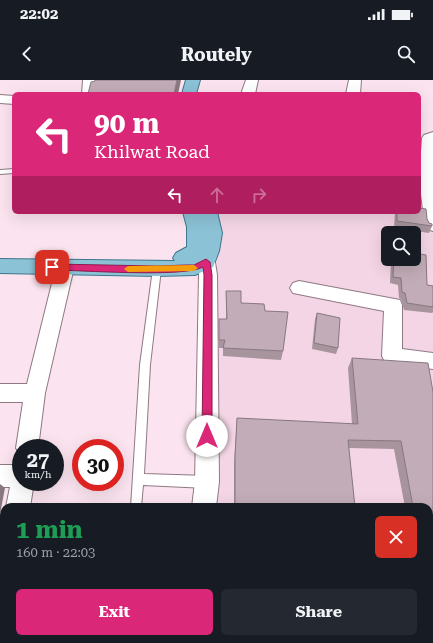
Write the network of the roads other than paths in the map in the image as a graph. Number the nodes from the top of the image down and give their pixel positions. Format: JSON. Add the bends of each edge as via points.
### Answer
{"nodes":[{"id":1,"x":89,"y":80,"type":"edge"},
{"id":2,"x":193,"y":80,"type":"edge"},
{"id":3,"x":252,"y":80,"type":"edge"},
{"id":4,"x":355,"y":80,"type":"edge"},
{"id":5,"x":89,"y":92,"type":"edge"},
{"id":6,"x":190,"y":92,"type":"edge"},
{"id":7,"x":249,"y":92,"type":"edge"},
{"id":8,"x":353,"y":92,"type":"edge"},
{"id":9,"x":0,"y":99,"type":"edge"},
{"id":10,"x":12,"y":100,"type":"edge"},
{"id":11,"x":427,"y":136,"type":"edge"},
{"id":12,"x":12,"y":171,"type":"edge"},
{"id":13,"x":0,"y":172,"type":"edge"},
{"id":14,"x":423,"y":179,"type":"edge"},
{"id":15,"x":193,"y":214,"type":"edge"},
{"id":16,"x":208,"y":214,"type":"edge"},
{"id":17,"x":433,"y":225,"type":"edge"},
{"id":18,"x":0,"y":255,"type":"edge"},
{"id":19,"x":206,"y":262,"type":"junction"},
{"id":20,"x":0,"y":266,"type":"edge"},
{"id":21,"x":65,"y":267,"type":"junction"},
{"id":22,"x":157,"y":269,"type":"junction"},
{"id":23,"x":299,"y":288,"type":"dead end"},
{"id":24,"x":433,"y":361,"type":"edge"},
{"id":25,"x":0,"y":393,"type":"edge"},
{"id":26,"x":35,"y":393,"type":"junction"},
{"id":27,"x":28,"y":439,"type":"edge"},
{"id":28,"x":0,"y":476,"type":"edge"},
{"id":29,"x":12,"y":476,"type":"edge"},
{"id":30,"x":138,"y":479,"type":"junction"},
{"id":31,"x":207,"y":482,"type":"junction"},
{"id":32,"x":21,"y":491,"type":"edge"},
{"id":33,"x":19,"y":503,"type":"edge"},
{"id":34,"x":136,"y":503,"type":"edge"},
{"id":35,"x":204,"y":503,"type":"edge"}],
"edges":[{"from":1,"to":5,"type":"street"},
{"from":2,"to":6,"type":"main road"},
{"from":3,"to":7,"type":"street"},
{"from":4,"to":8,"type":"street"},
{"from":9,"to":10,"type":"street"},
{"from":11,"to":14,"type":"street"},
{"from":12,"to":13,"type":"lane"},
{"from":14,"to":17,"type":"street"},
{"from":15,"to":18,"type":"main road","via":[[197,242],[195,252],[183,258]]},
{"from":16,"to":19,"type":"main road","via":[[213,233]]},
{"from":19,"to":22,"type":"main road","via":[[195,268]]},
{"from":19,"to":31,"type":"street"},
{"from":20,"to":21,"type":"main road"},
{"from":21,"to":22,"type":"main road"},
{"from":21,"to":26,"type":"street"},
{"from":22,"to":30,"type":"lane","via":[[146,365]]},
{"from":23,"to":24,"type":"street","via":[[393,306],[392,356]]},
{"from":25,"to":26,"type":"street"},
{"from":26,"to":27,"type":"street"},
{"from":28,"to":29,"type":"street"},
{"from":30,"to":31,"type":"lane"},
{"from":30,"to":34,"type":"lane"},
{"from":31,"to":35,"type":"street"},
{"from":32,"to":33,"type":"street"}]}
